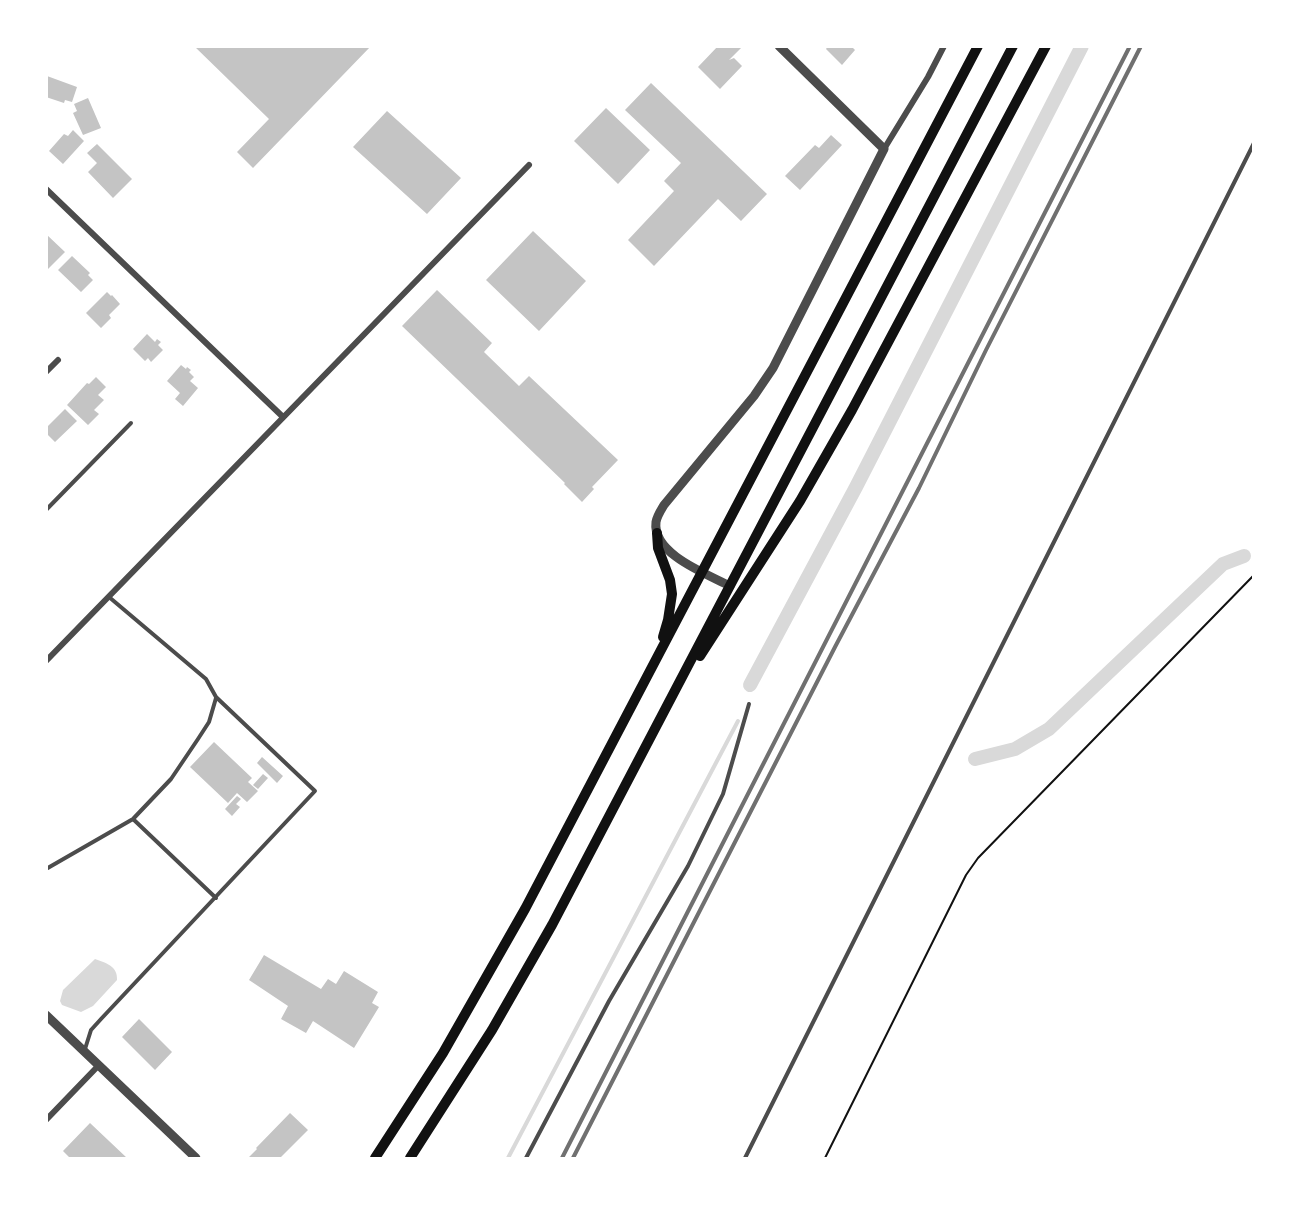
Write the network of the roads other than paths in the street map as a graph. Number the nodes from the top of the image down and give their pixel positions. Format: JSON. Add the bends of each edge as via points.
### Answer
{"nodes":[{"id":1,"x":779,"y":46,"type":"edge"},
{"id":2,"x":944,"y":46,"type":"edge"},
{"id":3,"x":978,"y":46,"type":"edge"},
{"id":4,"x":1013,"y":46,"type":"edge"},
{"id":5,"x":1047,"y":46,"type":"edge"},
{"id":6,"x":1254,"y":143,"type":"edge"},
{"id":7,"x":884,"y":149,"type":"junction"},
{"id":8,"x":529,"y":165,"type":"dead end"},
{"id":9,"x":46,"y":189,"type":"edge"},
{"id":10,"x":58,"y":360,"type":"dead end"},
{"id":11,"x":46,"y":372,"type":"edge"},
{"id":12,"x":283,"y":417,"type":"junction"},
{"id":13,"x":130,"y":423,"type":"dead end"},
{"id":14,"x":46,"y":510,"type":"edge"},
{"id":15,"x":657,"y":533,"type":"junction"},
{"id":16,"x":703,"y":572,"type":"junction"},
{"id":17,"x":730,"y":586,"type":"junction"},
{"id":18,"x":109,"y":597,"type":"junction"},
{"id":19,"x":46,"y":661,"type":"edge"},
{"id":20,"x":652,"y":668,"type":"junction"},
{"id":21,"x":216,"y":697,"type":"junction"},
{"id":22,"x":748,"y":704,"type":"dead end"},
{"id":23,"x":667,"y":706,"type":"junction"},
{"id":24,"x":133,"y":819,"type":"junction"},
{"id":25,"x":46,"y":869,"type":"edge"},
{"id":26,"x":216,"y":898,"type":"junction"},
{"id":27,"x":46,"y":1015,"type":"edge"},
{"id":28,"x":85,"y":1052,"type":"junction"},
{"id":29,"x":99,"y":1065,"type":"junction"},
{"id":30,"x":46,"y":1120,"type":"edge"},
{"id":31,"x":196,"y":1158,"type":"edge"},
{"id":32,"x":375,"y":1158,"type":"edge"},
{"id":33,"x":410,"y":1158,"type":"edge"},
{"id":34,"x":526,"y":1158,"type":"edge"},
{"id":35,"x":745,"y":1158,"type":"edge"}],
"edges":[{"from":1,"to":7,"type":"street"},
{"from":2,"to":7,"type":"street"},
{"from":3,"to":16,"type":"main road"},
{"from":4,"to":17,"type":"main road"},
{"from":5,"to":23,"type":"main road","via":[[840,430],[757,569]]},
{"from":6,"to":35,"type":"lane"},
{"from":7,"to":15,"type":"street","via":[[773,368],[664,505],[656,523]]},
{"from":8,"to":12,"type":"street"},
{"from":9,"to":12,"type":"street"},
{"from":10,"to":11,"type":"street"},
{"from":12,"to":18,"type":"street"},
{"from":13,"to":14,"type":"lane"},
{"from":15,"to":16,"type":"street","via":[[670,552]]},
{"from":15,"to":20,"type":"main road","via":[[672,594],[668,621]]},
{"from":16,"to":17,"type":"street"},
{"from":16,"to":20,"type":"main road"},
{"from":17,"to":23,"type":"main road"},
{"from":18,"to":19,"type":"street"},
{"from":18,"to":21,"type":"lane","via":[[206,679]]},
{"from":20,"to":32,"type":"main road","via":[[525,909],[443,1053]]},
{"from":21,"to":24,"type":"lane","via":[[208,722],[171,779]]},
{"from":21,"to":26,"type":"lane","via":[[315,790]]},
{"from":22,"to":34,"type":"lane","via":[[723,794],[688,866],[609,1000]]},
{"from":23,"to":33,"type":"main road","via":[[552,925],[492,1030]]},
{"from":24,"to":25,"type":"lane"},
{"from":24,"to":26,"type":"lane"},
{"from":26,"to":28,"type":"lane","via":[[91,1030]]},
{"from":27,"to":28,"type":"street"},
{"from":28,"to":29,"type":"street"},
{"from":29,"to":30,"type":"street"},
{"from":29,"to":31,"type":"street"}]}
